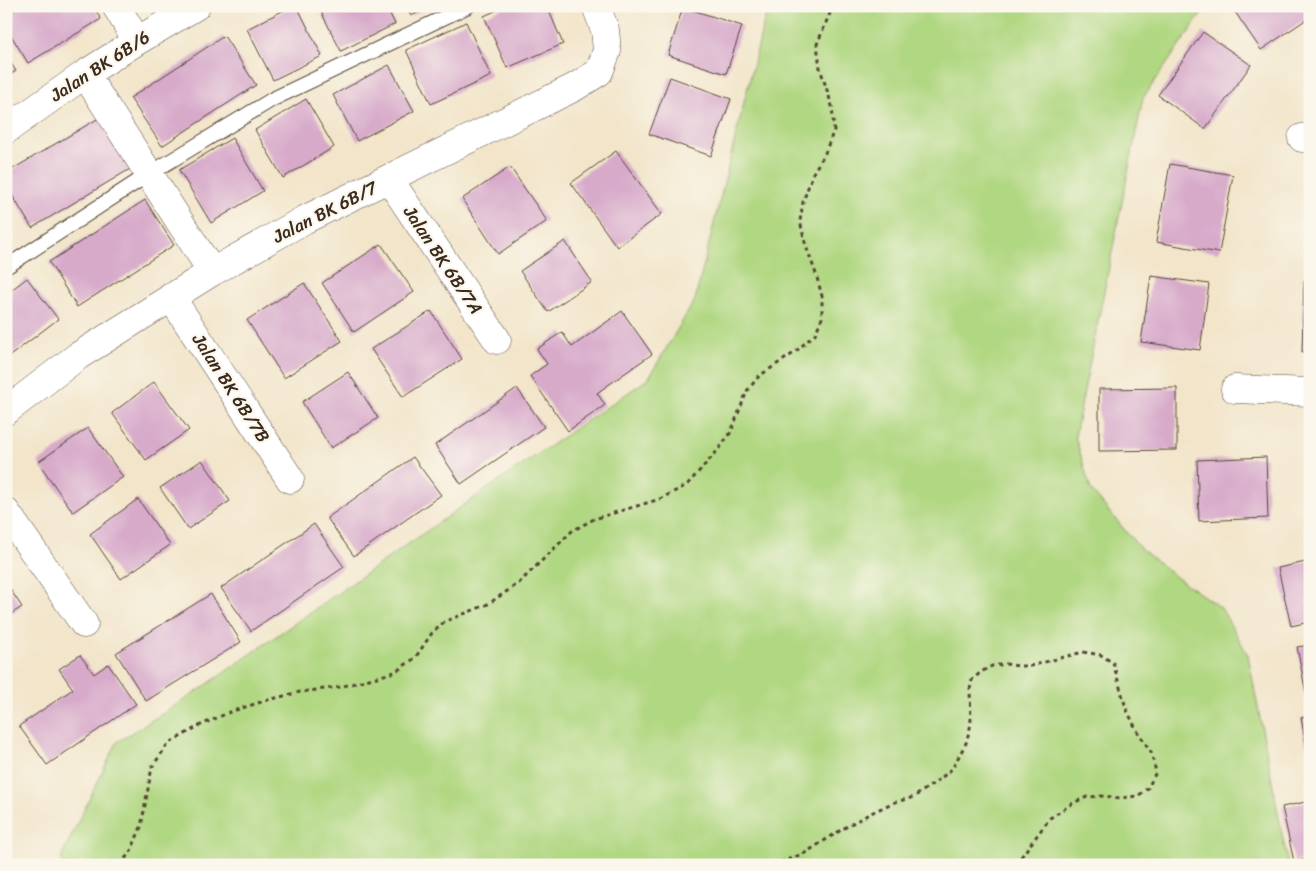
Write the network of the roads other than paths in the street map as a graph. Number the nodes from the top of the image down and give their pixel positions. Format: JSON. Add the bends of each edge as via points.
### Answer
{"nodes":[{"id":1,"x":116,"y":6,"type":"edge"},
{"id":2,"x":196,"y":6,"type":"edge"},
{"id":3,"x":468,"y":6,"type":"edge"},
{"id":4,"x":596,"y":6,"type":"edge"},
{"id":5,"x":137,"y":40,"type":"junction"},
{"id":6,"x":85,"y":74,"type":"junction"},
{"id":7,"x":6,"y":130,"type":"edge"},
{"id":8,"x":149,"y":174,"type":"junction"},
{"id":9,"x":389,"y":179,"type":"junction"},
{"id":10,"x":6,"y":267,"type":"edge"},
{"id":11,"x":212,"y":272,"type":"junction"},
{"id":12,"x":171,"y":297,"type":"junction"},
{"id":13,"x":497,"y":340,"type":"dead end"},
{"id":14,"x":1235,"y":389,"type":"dead end"},
{"id":15,"x":1310,"y":392,"type":"edge"},
{"id":16,"x":6,"y":411,"type":"edge"},
{"id":17,"x":290,"y":479,"type":"dead end"},
{"id":18,"x":6,"y":512,"type":"edge"},
{"id":19,"x":84,"y":624,"type":"dead end"}],
"edges":[{"from":1,"to":5,"type":"street"},
{"from":2,"to":5,"type":"street","name":"Jalan BK 6B/6"},
{"from":3,"to":8,"type":"lane","via":[[273,99]]},
{"from":4,"to":9,"type":"street","name":"Jalan BK 6B/7","via":[[605,30],[607,50],[599,72]]},
{"from":5,"to":6,"type":"street","name":"Jalan BK 6B/6"},
{"from":6,"to":7,"type":"street","name":"Jalan BK 6B/6"},
{"from":6,"to":8,"type":"street"},
{"from":8,"to":10,"type":"lane"},
{"from":8,"to":11,"type":"street"},
{"from":9,"to":11,"type":"street","name":"Jalan BK 6B/7","via":[[304,220]]},
{"from":9,"to":13,"type":"street","name":"Jalan BK 6B/7A"},
{"from":11,"to":12,"type":"street","name":"Jalan BK 6B/7"},
{"from":12,"to":16,"type":"street","name":"Jalan BK 6B/7","via":[[78,356]]},
{"from":12,"to":17,"type":"street","name":"Jalan BK 6B/7B"},
{"from":14,"to":15,"type":"street"},
{"from":18,"to":19,"type":"street"}]}
